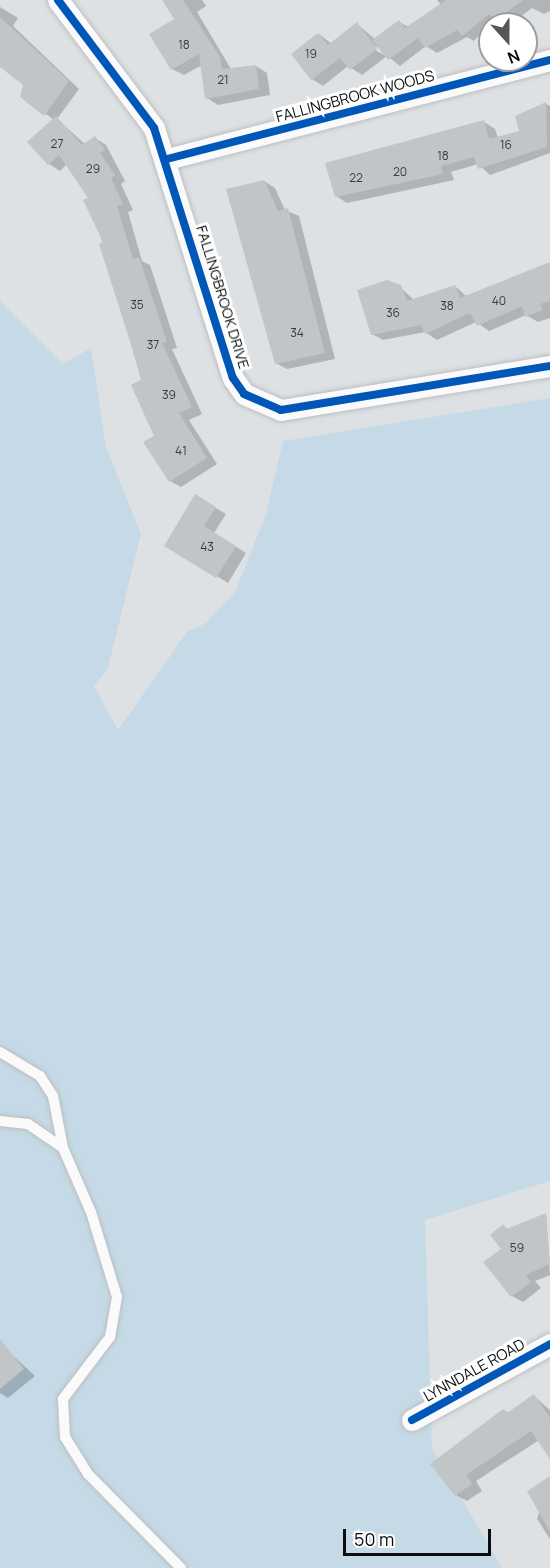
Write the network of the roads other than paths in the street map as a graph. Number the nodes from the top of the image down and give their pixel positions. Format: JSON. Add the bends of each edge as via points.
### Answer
{"nodes":[{"id":1,"x":58,"y":0,"type":"edge"},
{"id":2,"x":550,"y":60,"type":"edge"},
{"id":3,"x":167,"y":159,"type":"junction"},
{"id":4,"x":550,"y":366,"type":"edge"},
{"id":5,"x":0,"y":1052,"type":"edge"},
{"id":6,"x":0,"y":1121,"type":"edge"},
{"id":7,"x":63,"y":1148,"type":"junction"},
{"id":8,"x":550,"y":1344,"type":"edge"},
{"id":9,"x":412,"y":1420,"type":"dead end"},
{"id":10,"x":181,"y":1568,"type":"edge"}],
"edges":[{"from":1,"to":3,"type":"street","name":"FALLINGBROOK DRIVE","via":[[154,128]]},
{"from":2,"to":3,"type":"street","name":"FALLINGBROOK WOODS"},
{"from":3,"to":4,"type":"street","name":"FALLINGBROOK DRIVE","via":[[233,378],[244,394],[263,406],[280,410]]},
{"from":5,"to":7,"type":"lane","via":[[40,1076],[53,1096]]},
{"from":6,"to":7,"type":"lane","via":[[28,1124]]},
{"from":7,"to":10,"type":"lane","via":[[91,1212],[118,1311],[110,1337],[63,1399],[61,1425],[88,1474]]},
{"from":8,"to":9,"type":"street","name":"LYNNDALE ROAD"}]}
